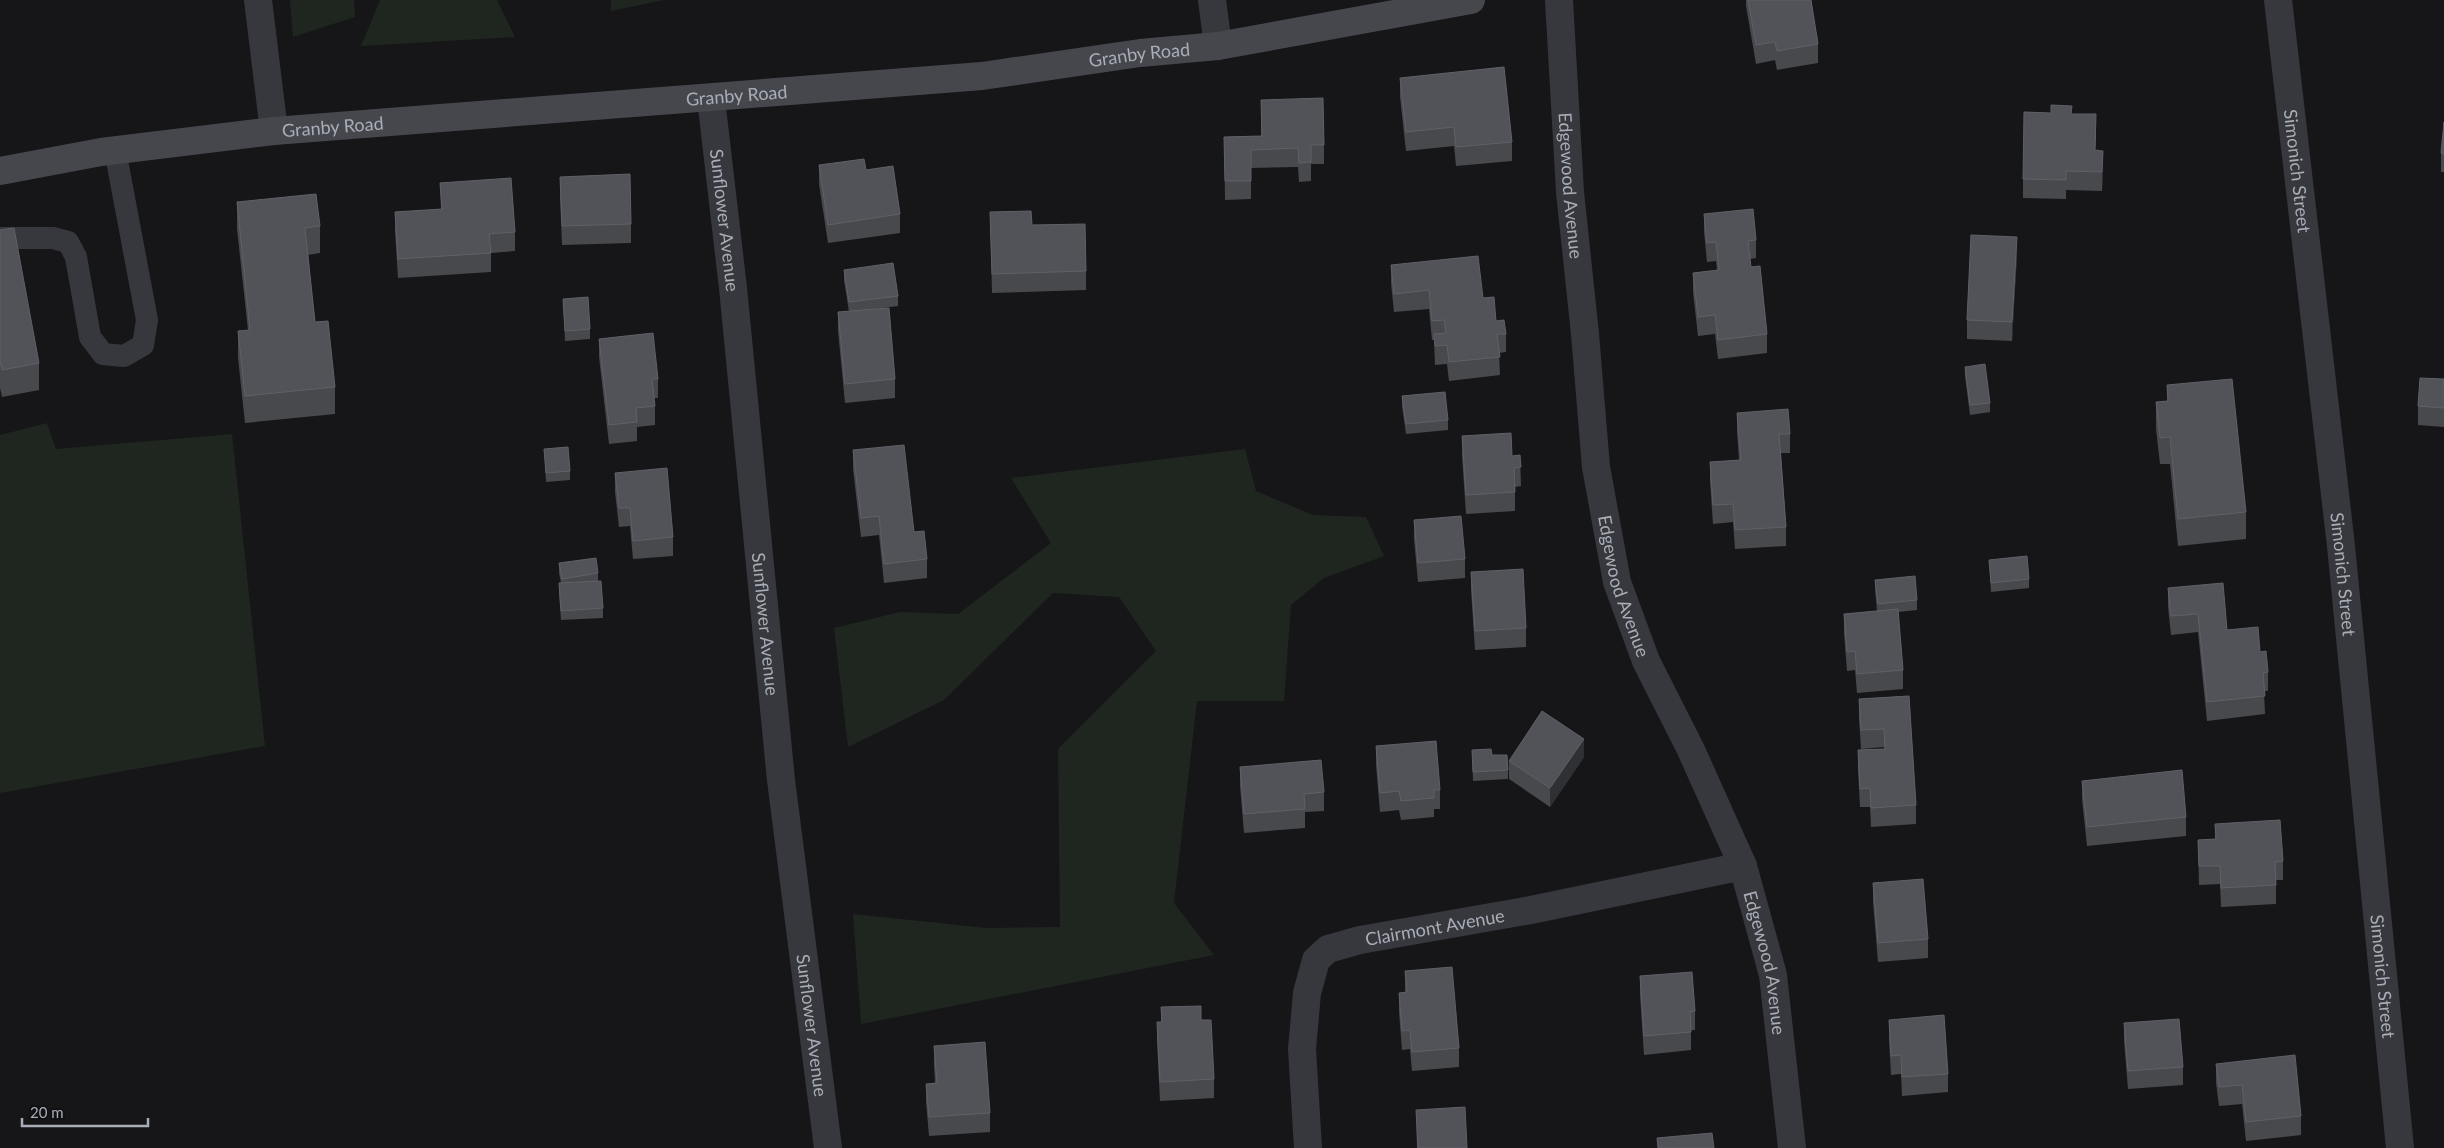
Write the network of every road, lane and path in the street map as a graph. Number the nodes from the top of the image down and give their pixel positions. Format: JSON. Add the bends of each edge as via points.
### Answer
{"nodes":[{"id":1,"x":258,"y":0,"type":"edge"},
{"id":2,"x":1212,"y":0,"type":"edge"},
{"id":3,"x":1471,"y":0,"type":"edge"},
{"id":4,"x":1559,"y":0,"type":"edge"},
{"id":5,"x":2278,"y":0,"type":"edge"},
{"id":6,"x":1218,"y":46,"type":"junction"},
{"id":7,"x":711,"y":99,"type":"junction"},
{"id":8,"x":274,"y":131,"type":"junction"},
{"id":9,"x":115,"y":150,"type":"junction"},
{"id":10,"x":0,"y":171,"type":"edge"},
{"id":11,"x":0,"y":238,"type":"edge"},
{"id":12,"x":1744,"y":866,"type":"junction"},
{"id":13,"x":828,"y":1148,"type":"edge"},
{"id":14,"x":1308,"y":1148,"type":"edge"},
{"id":15,"x":1792,"y":1148,"type":"edge"},
{"id":16,"x":2400,"y":1148,"type":"edge"}],
"edges":[{"from":1,"to":8,"type":"street"},
{"from":2,"to":6,"type":"street"},
{"from":3,"to":6,"type":"main road","name":"Granby Road"},
{"from":4,"to":12,"type":"street","name":"Edgewood Avenue","via":[[1570,192],[1596,467],[1617,582],[1646,661]]},
{"from":5,"to":16,"type":"street","name":"Simonich Street","via":[[2341,546]]},
{"from":6,"to":7,"type":"main road","name":"Granby Road","via":[[1140,53],[982,76]]},
{"from":7,"to":8,"type":"main road","name":"Granby Road"},
{"from":7,"to":13,"type":"street","name":"Sunflower Avenue","via":[[733,288],[781,780]]},
{"from":8,"to":9,"type":"main road","name":"Granby Road"},
{"from":9,"to":10,"type":"main road","name":"Granby Road"},
{"from":9,"to":11,"type":"lane","via":[[147,320],[143,345],[124,356],[103,354],[90,336],[76,257],[68,242],[53,238]]},
{"from":12,"to":14,"type":"street","name":"Clairmont Avenue","via":[[1531,910],[1370,938],[1328,949],[1316,960],[1306,1002],[1302,1049]]},
{"from":12,"to":15,"type":"street","name":"Edgewood Avenue","via":[[1773,975]]}]}
